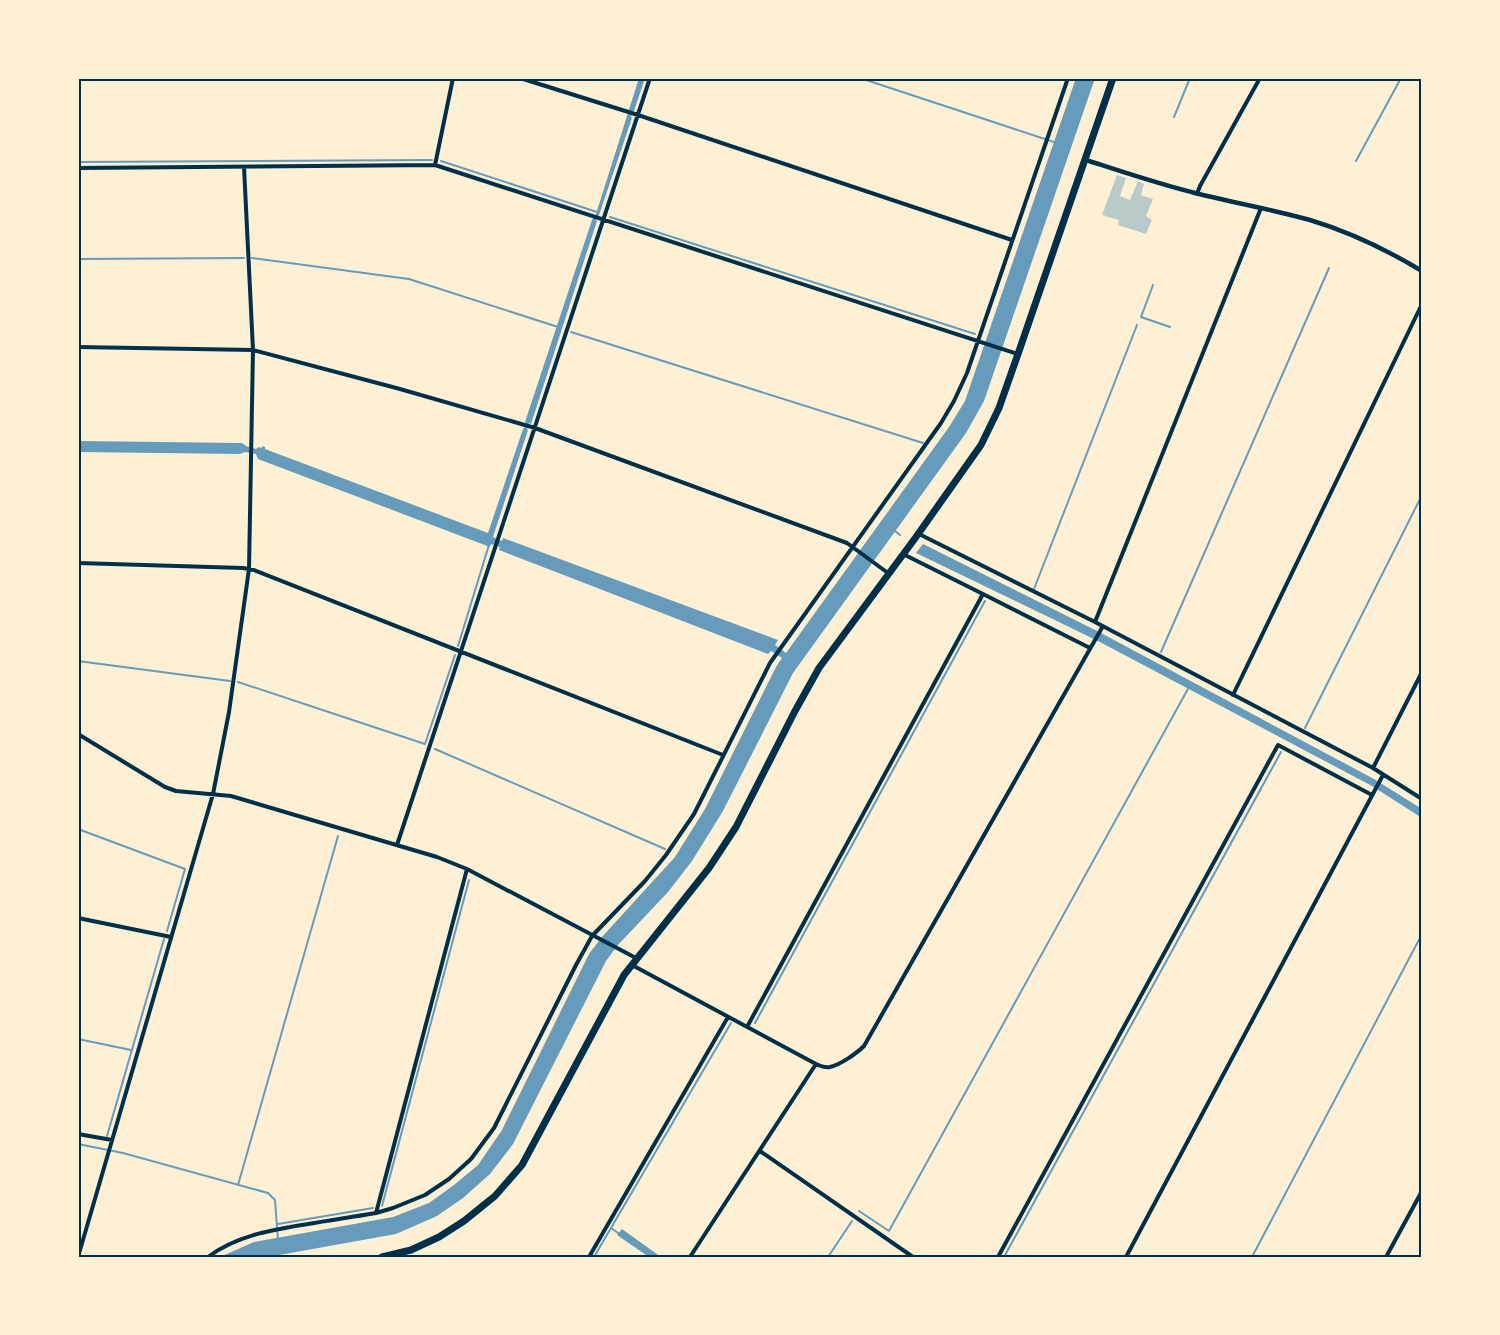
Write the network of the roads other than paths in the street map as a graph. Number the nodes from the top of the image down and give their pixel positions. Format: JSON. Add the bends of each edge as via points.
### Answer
{"nodes":[{"id":1,"x":453,"y":78,"type":"edge"},
{"id":2,"x":520,"y":78,"type":"edge"},
{"id":3,"x":650,"y":78,"type":"edge"},
{"id":4,"x":1068,"y":78,"type":"edge"},
{"id":5,"x":1113,"y":78,"type":"edge"},
{"id":6,"x":1260,"y":78,"type":"edge"},
{"id":7,"x":635,"y":115,"type":"junction"},
{"id":8,"x":1086,"y":160,"type":"junction"},
{"id":9,"x":435,"y":165,"type":"junction"},
{"id":10,"x":244,"y":167,"type":"junction"},
{"id":11,"x":78,"y":168,"type":"edge"},
{"id":12,"x":1197,"y":194,"type":"junction"},
{"id":13,"x":1261,"y":208,"type":"junction"},
{"id":14,"x":604,"y":219,"type":"junction"},
{"id":15,"x":1012,"y":240,"type":"junction"},
{"id":16,"x":1422,"y":270,"type":"edge"},
{"id":17,"x":1422,"y":304,"type":"edge"},
{"id":18,"x":980,"y":341,"type":"junction"},
{"id":19,"x":78,"y":347,"type":"edge"},
{"id":20,"x":253,"y":350,"type":"junction"},
{"id":21,"x":1018,"y":354,"type":"junction"},
{"id":22,"x":529,"y":426,"type":"junction"},
{"id":23,"x":917,"y":535,"type":"junction"},
{"id":24,"x":854,"y":548,"type":"junction"},
{"id":25,"x":904,"y":553,"type":"junction"},
{"id":26,"x":78,"y":563,"type":"edge"},
{"id":27,"x":249,"y":569,"type":"junction"},
{"id":28,"x":888,"y":573,"type":"junction"},
{"id":29,"x":983,"y":594,"type":"junction"},
{"id":30,"x":1095,"y":622,"type":"junction"},
{"id":31,"x":1102,"y":628,"type":"junction"},
{"id":32,"x":1090,"y":648,"type":"junction"},
{"id":33,"x":460,"y":651,"type":"junction"},
{"id":34,"x":1422,"y":672,"type":"edge"},
{"id":35,"x":1233,"y":695,"type":"junction"},
{"id":36,"x":78,"y":734,"type":"edge"},
{"id":37,"x":723,"y":755,"type":"junction"},
{"id":38,"x":1373,"y":768,"type":"junction"},
{"id":39,"x":1382,"y":777,"type":"junction"},
{"id":40,"x":213,"y":794,"type":"junction"},
{"id":41,"x":1373,"y":794,"type":"junction"},
{"id":42,"x":1422,"y":799,"type":"edge"},
{"id":43,"x":397,"y":845,"type":"junction"},
{"id":44,"x":467,"y":869,"type":"junction"},
{"id":45,"x":78,"y":918,"type":"edge"},
{"id":46,"x":171,"y":936,"type":"junction"},
{"id":47,"x":593,"y":936,"type":"junction"},
{"id":48,"x":633,"y":961,"type":"junction"},
{"id":49,"x":728,"y":1017,"type":"junction"},
{"id":50,"x":747,"y":1027,"type":"junction"},
{"id":51,"x":816,"y":1064,"type":"junction"},
{"id":52,"x":78,"y":1134,"type":"edge"},
{"id":53,"x":112,"y":1140,"type":"junction"},
{"id":54,"x":760,"y":1151,"type":"junction"},
{"id":55,"x":1422,"y":1191,"type":"edge"},
{"id":56,"x":376,"y":1213,"type":"junction"},
{"id":57,"x":414,"y":1253,"type":"edge"},
{"id":58,"x":78,"y":1257,"type":"edge"},
{"id":59,"x":208,"y":1257,"type":"edge"},
{"id":60,"x":382,"y":1257,"type":"edge"},
{"id":61,"x":589,"y":1257,"type":"edge"},
{"id":62,"x":690,"y":1257,"type":"edge"},
{"id":63,"x":913,"y":1257,"type":"edge"},
{"id":64,"x":998,"y":1257,"type":"edge"},
{"id":65,"x":1126,"y":1257,"type":"edge"},
{"id":66,"x":1386,"y":1257,"type":"edge"}],
"edges":[{"from":1,"to":9,"type":"street"},
{"from":2,"to":7,"type":"street"},
{"from":3,"to":7,"type":"street"},
{"from":4,"to":15,"type":"street"},
{"from":5,"to":8,"type":"highway"},
{"from":6,"to":12,"type":"street"},
{"from":7,"to":14,"type":"street"},
{"from":7,"to":15,"type":"street"},
{"from":8,"to":12,"type":"street"},
{"from":8,"to":21,"type":"highway"},
{"from":9,"to":10,"type":"street"},
{"from":9,"to":14,"type":"street"},
{"from":10,"to":11,"type":"street"},
{"from":10,"to":20,"type":"street"},
{"from":12,"to":13,"type":"street"},
{"from":13,"to":16,"type":"street","via":[[1354,236]]},
{"from":13,"to":30,"type":"street"},
{"from":14,"to":18,"type":"street"},
{"from":14,"to":22,"type":"street"},
{"from":15,"to":18,"type":"street"},
{"from":17,"to":35,"type":"street"},
{"from":18,"to":21,"type":"street"},
{"from":18,"to":24,"type":"street","via":[[950,409]]},
{"from":19,"to":20,"type":"street"},
{"from":20,"to":22,"type":"street"},
{"from":20,"to":27,"type":"street"},
{"from":21,"to":23,"type":"highway","via":[[981,445]]},
{"from":22,"to":24,"type":"street"},
{"from":22,"to":33,"type":"street","via":[[498,538]]},
{"from":23,"to":25,"type":"highway"},
{"from":23,"to":30,"type":"street"},
{"from":24,"to":28,"type":"street"},
{"from":24,"to":37,"type":"street","via":[[775,654]]},
{"from":25,"to":28,"type":"highway"},
{"from":25,"to":29,"type":"street"},
{"from":26,"to":27,"type":"street"},
{"from":27,"to":33,"type":"street"},
{"from":27,"to":40,"type":"street"},
{"from":28,"to":48,"type":"highway","via":[[819,668],[736,827],[709,868]]},
{"from":29,"to":32,"type":"street"},
{"from":29,"to":50,"type":"street"},
{"from":30,"to":31,"type":"street"},
{"from":31,"to":32,"type":"street"},
{"from":31,"to":35,"type":"street"},
{"from":32,"to":51,"type":"street","via":[[864,1046],[835,1066]]},
{"from":33,"to":37,"type":"street"},
{"from":33,"to":43,"type":"street"},
{"from":34,"to":38,"type":"street"},
{"from":35,"to":38,"type":"street"},
{"from":36,"to":40,"type":"street","via":[[165,787]]},
{"from":37,"to":47,"type":"street","via":[[694,814],[666,855]]},
{"from":38,"to":39,"type":"street"},
{"from":39,"to":41,"type":"street"},
{"from":39,"to":42,"type":"street"},
{"from":40,"to":43,"type":"street"},
{"from":40,"to":46,"type":"street"},
{"from":41,"to":64,"type":"street","via":[[1278,745]]},
{"from":41,"to":65,"type":"street"},
{"from":43,"to":44,"type":"street"},
{"from":44,"to":47,"type":"street"},
{"from":44,"to":56,"type":"street"},
{"from":45,"to":46,"type":"street"},
{"from":46,"to":53,"type":"street"},
{"from":47,"to":48,"type":"street"},
{"from":47,"to":56,"type":"street","via":[[494,1128],[471,1159],[425,1195]]},
{"from":48,"to":49,"type":"street"},
{"from":48,"to":57,"type":"highway","via":[[522,1165],[495,1196]]},
{"from":49,"to":50,"type":"street"},
{"from":49,"to":61,"type":"street"},
{"from":50,"to":51,"type":"street"},
{"from":51,"to":54,"type":"street"},
{"from":52,"to":53,"type":"street"},
{"from":53,"to":58,"type":"street"},
{"from":54,"to":62,"type":"street"},
{"from":54,"to":63,"type":"street"},
{"from":55,"to":66,"type":"street"},
{"from":56,"to":59,"type":"street","via":[[242,1238]]},
{"from":57,"to":60,"type":"highway"}]}
